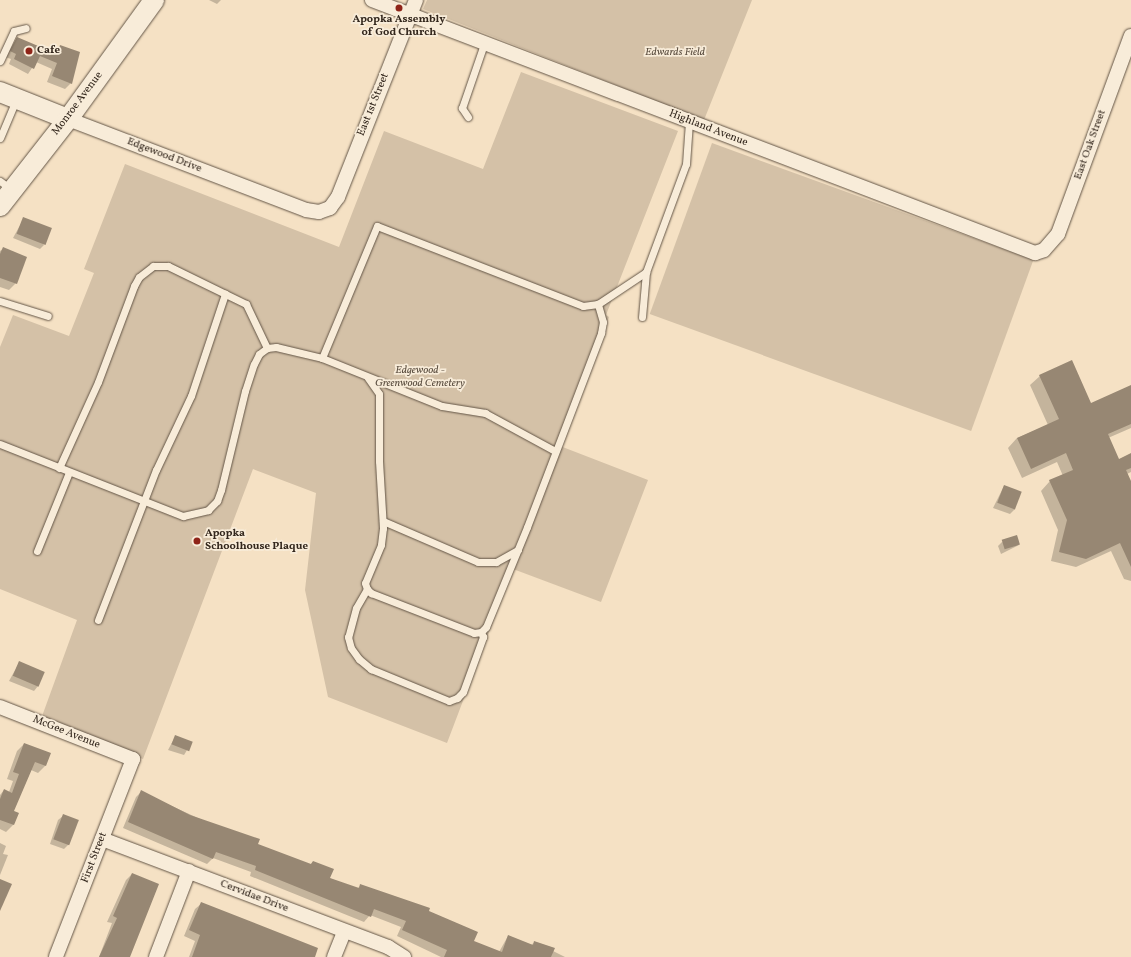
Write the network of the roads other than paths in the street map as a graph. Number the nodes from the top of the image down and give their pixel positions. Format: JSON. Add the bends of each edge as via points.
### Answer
{"nodes":[{"id":1,"x":154,"y":0,"type":"edge"},
{"id":2,"x":372,"y":0,"type":"edge"},
{"id":3,"x":416,"y":0,"type":"edge"},
{"id":4,"x":410,"y":16,"type":"junction"},
{"id":5,"x":26,"y":28,"type":"dead end"},
{"id":6,"x":1131,"y":36,"type":"edge"},
{"id":7,"x":484,"y":44,"type":"junction"},
{"id":8,"x":0,"y":61,"type":"edge"},
{"id":9,"x":8,"y":95,"type":"edge"},
{"id":10,"x":468,"y":118,"type":"dead end"},
{"id":11,"x":68,"y":119,"type":"junction"},
{"id":12,"x":689,"y":122,"type":"junction"},
{"id":13,"x":2,"y":130,"type":"edge"},
{"id":14,"x":0,"y":138,"type":"edge"},
{"id":15,"x":3,"y":195,"type":"edge"},
{"id":16,"x":330,"y":208,"type":"joint"},
{"id":17,"x":1044,"y":250,"type":"joint"},
{"id":18,"x":646,"y":272,"type":"junction"},
{"id":19,"x":225,"y":294,"type":"junction"},
{"id":20,"x":0,"y":301,"type":"edge"},
{"id":21,"x":598,"y":304,"type":"junction"},
{"id":22,"x":48,"y":316,"type":"dead end"},
{"id":23,"x":642,"y":317,"type":"dead end"},
{"id":24,"x":267,"y":348,"type":"junction"},
{"id":25,"x":322,"y":358,"type":"junction"},
{"id":26,"x":367,"y":376,"type":"junction"},
{"id":27,"x":0,"y":444,"type":"edge"},
{"id":28,"x":555,"y":451,"type":"junction"},
{"id":29,"x":59,"y":468,"type":"junction"},
{"id":30,"x":69,"y":472,"type":"junction"},
{"id":31,"x":144,"y":501,"type":"junction"},
{"id":32,"x":383,"y":521,"type":"junction"},
{"id":33,"x":518,"y":550,"type":"junction"},
{"id":34,"x":37,"y":551,"type":"dead end"},
{"id":35,"x":367,"y":589,"type":"junction"},
{"id":36,"x":98,"y":620,"type":"dead end"},
{"id":37,"x":481,"y":632,"type":"junction"},
{"id":38,"x":1,"y":710,"type":"edge"},
{"id":39,"x":133,"y":759,"type":"joint"},
{"id":40,"x":102,"y":839,"type":"junction"},
{"id":41,"x":189,"y":871,"type":"junction"},
{"id":42,"x":344,"y":932,"type":"junction"},
{"id":43,"x":56,"y":957,"type":"edge"},
{"id":44,"x":156,"y":957,"type":"edge"},
{"id":45,"x":334,"y":957,"type":"edge"},
{"id":46,"x":404,"y":957,"type":"edge"}],
"edges":[{"from":1,"to":11,"type":"street","name":"Monroe Avenue"},
{"from":2,"to":4,"type":"street","name":"Highland Avenue"},
{"from":3,"to":4,"type":"street","name":"East 1st Street"},
{"from":4,"to":7,"type":"street","name":"Highland Avenue"},
{"from":4,"to":16,"type":"street","name":"East 1st Street","via":[[338,197]]},
{"from":5,"to":8,"type":"lane","via":[[14,31]]},
{"from":6,"to":17,"type":"street","name":"East Oak Street","via":[[1058,234]]},
{"from":7,"to":10,"type":"lane","via":[[462,108]]},
{"from":7,"to":12,"type":"street","name":"Highland Avenue"},
{"from":9,"to":11,"type":"street","name":"Edgewood Drive"},
{"from":9,"to":13,"type":"lane"},
{"from":11,"to":15,"type":"street","name":"Monroe Avenue"},
{"from":11,"to":16,"type":"street","name":"Edgewood Drive","via":[[306,210],[319,212]]},
{"from":12,"to":17,"type":"street","name":"Highland Avenue","via":[[1024,251],[1035,253]]},
{"from":12,"to":18,"type":"lane","via":[[686,164]]},
{"from":13,"to":14,"type":"lane"},
{"from":18,"to":21,"type":"lane"},
{"from":18,"to":23,"type":"lane"},
{"from":19,"to":24,"type":"lane","via":[[246,304]]},
{"from":19,"to":29,"type":"lane","via":[[168,266],[153,266],[138,277],[98,382]]},
{"from":19,"to":31,"type":"lane","via":[[191,396]]},
{"from":20,"to":22,"type":"lane"},
{"from":21,"to":25,"type":"lane","via":[[582,306],[377,226]]},
{"from":21,"to":28,"type":"lane","via":[[603,322],[601,333]]},
{"from":24,"to":25,"type":"lane","via":[[276,347]]},
{"from":24,"to":31,"type":"lane","via":[[259,354],[245,391],[217,501],[208,510],[183,516]]},
{"from":25,"to":26,"type":"lane"},
{"from":26,"to":28,"type":"lane","via":[[442,406],[485,413]]},
{"from":26,"to":32,"type":"lane","via":[[379,394],[379,461]]},
{"from":27,"to":29,"type":"lane"},
{"from":28,"to":33,"type":"lane"},
{"from":29,"to":30,"type":"lane"},
{"from":30,"to":31,"type":"lane"},
{"from":30,"to":34,"type":"lane"},
{"from":31,"to":36,"type":"lane"},
{"from":32,"to":33,"type":"lane","via":[[478,562],[496,562]]},
{"from":32,"to":35,"type":"lane","via":[[381,545],[365,583]]},
{"from":33,"to":37,"type":"lane","via":[[486,627]]},
{"from":35,"to":37,"type":"lane","via":[[371,593],[474,633]]},
{"from":35,"to":37,"type":"lane","via":[[356,608],[348,637],[351,648],[359,659],[370,669],[449,701],[458,698],[463,692],[483,637]]},
{"from":38,"to":39,"type":"street","name":"McGee Avenue"},
{"from":39,"to":40,"type":"street","name":"First Street"},
{"from":40,"to":41,"type":"street","name":"Cervidae Drive"},
{"from":40,"to":43,"type":"street","name":"First Street"},
{"from":41,"to":42,"type":"street","name":"Cervidae Drive"},
{"from":41,"to":44,"type":"street"},
{"from":42,"to":45,"type":"street"},
{"from":42,"to":46,"type":"street","name":"Cervidae Drive","via":[[388,947]]}]}
